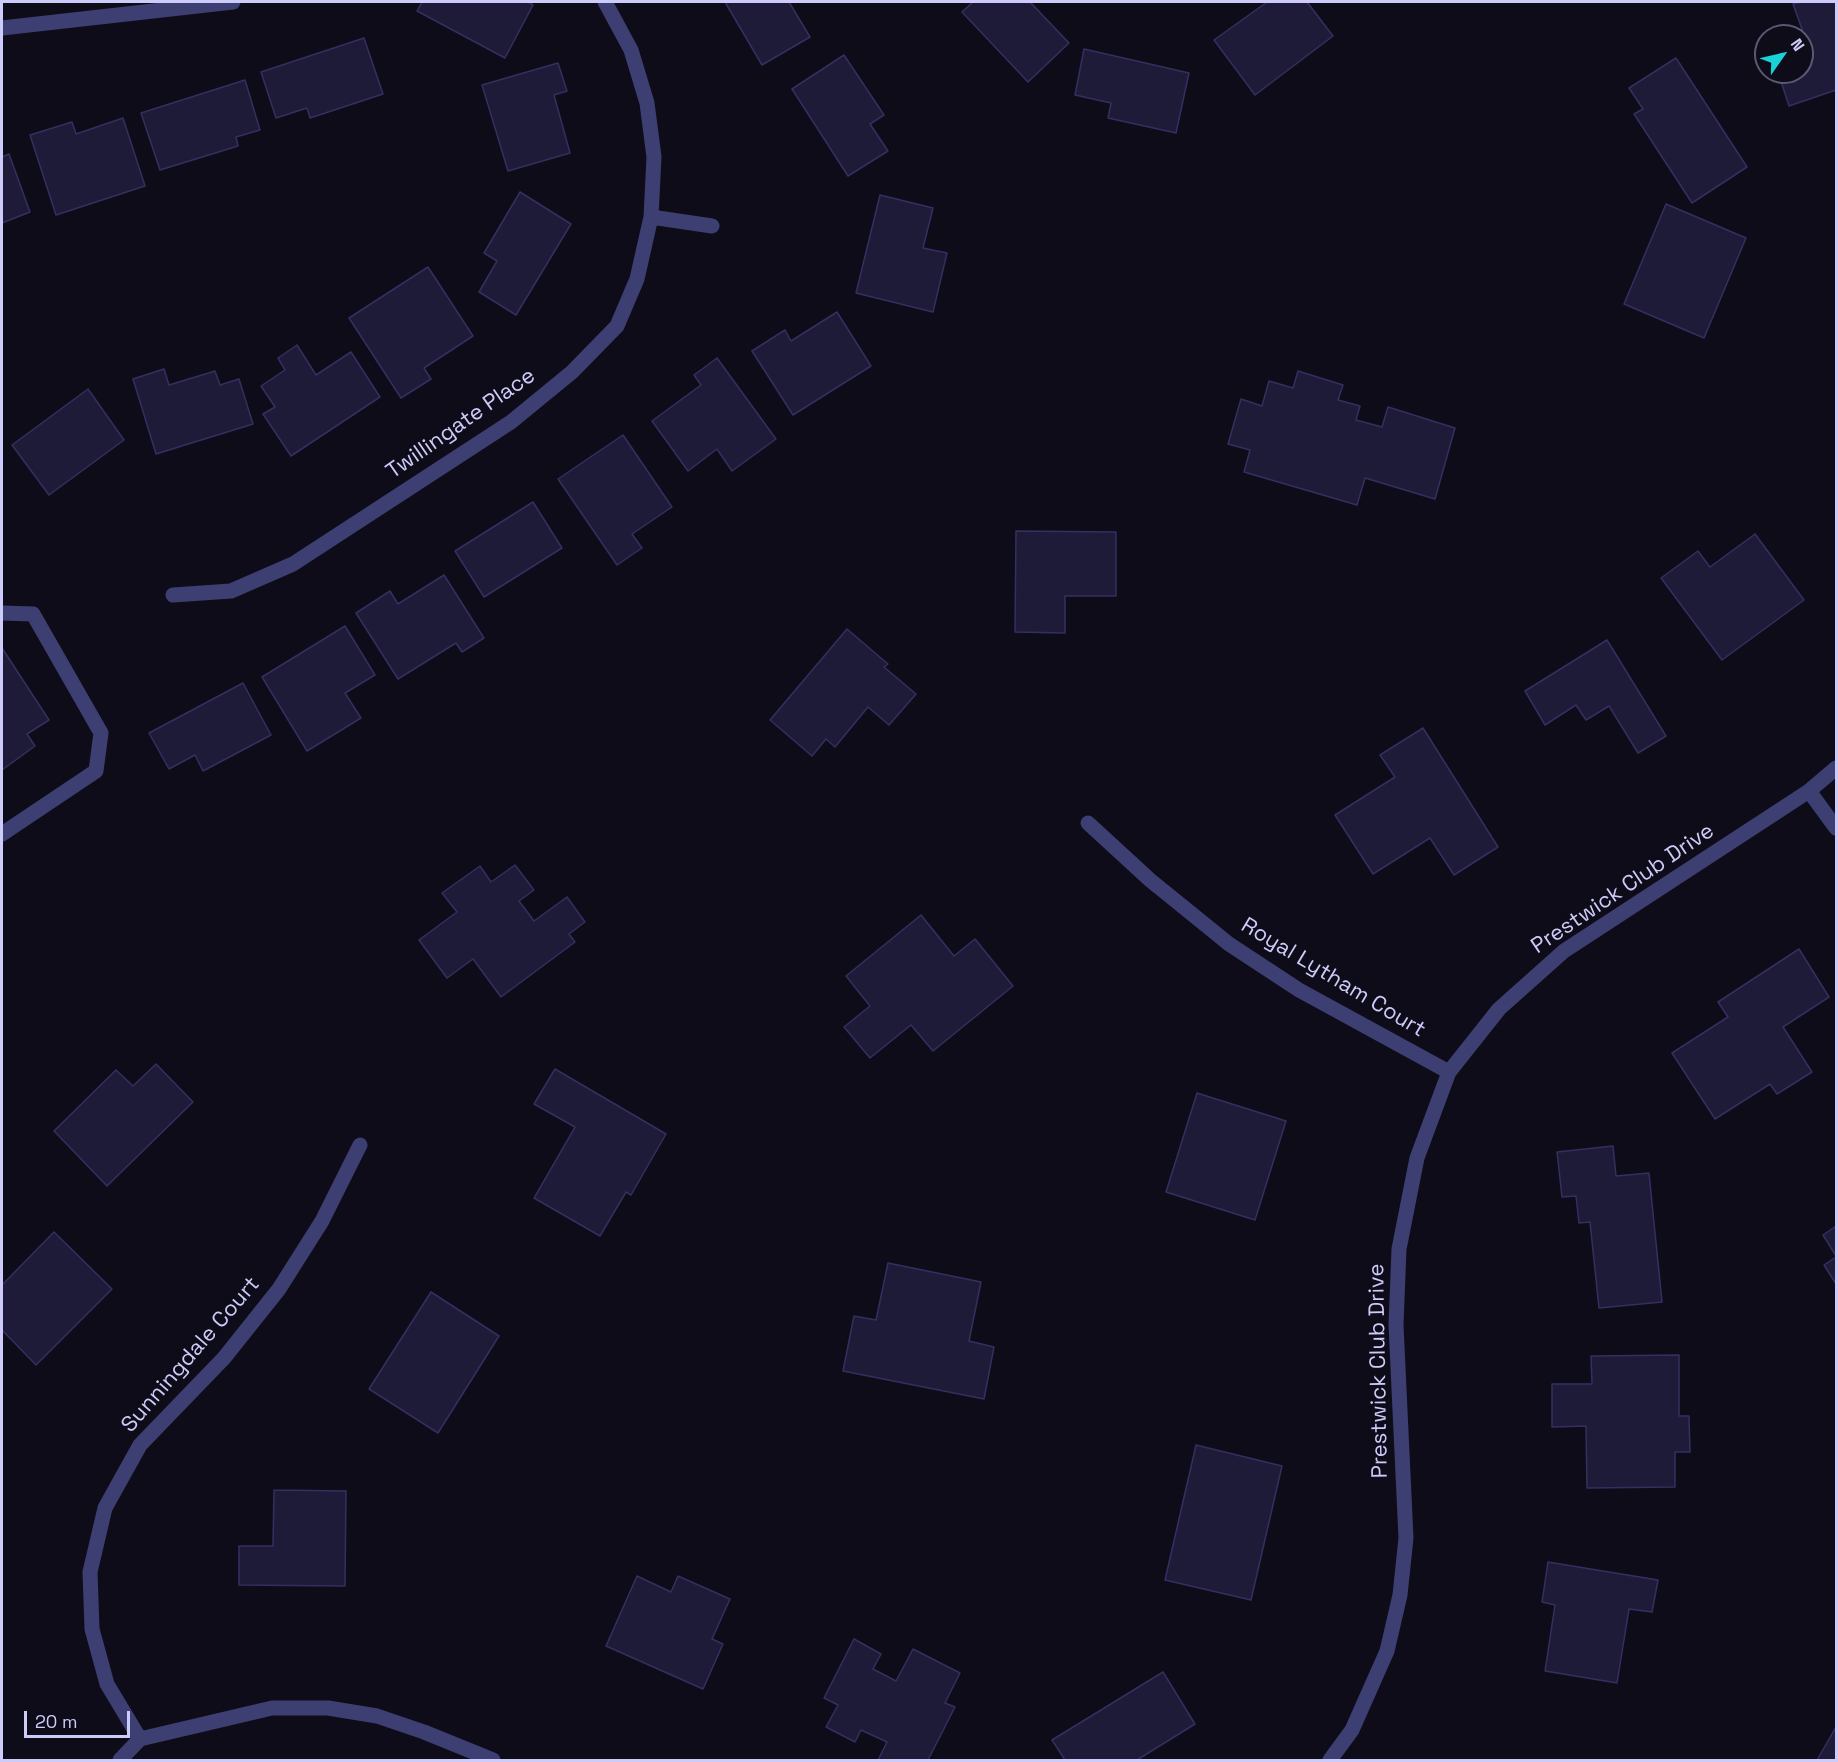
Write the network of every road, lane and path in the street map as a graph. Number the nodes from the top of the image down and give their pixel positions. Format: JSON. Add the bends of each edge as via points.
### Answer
{"nodes":[{"id":1,"x":233,"y":2,"type":"edge"},
{"id":2,"x":605,"y":2,"type":"edge"},
{"id":3,"x":2,"y":28,"type":"edge"},
{"id":4,"x":651,"y":217,"type":"junction"},
{"id":5,"x":712,"y":226,"type":"dead end"},
{"id":6,"x":173,"y":595,"type":"dead end"},
{"id":7,"x":2,"y":613,"type":"edge"},
{"id":8,"x":1836,"y":768,"type":"edge"},
{"id":9,"x":1809,"y":791,"type":"junction"},
{"id":10,"x":1088,"y":824,"type":"dead end"},
{"id":11,"x":1836,"y":828,"type":"edge"},
{"id":12,"x":2,"y":834,"type":"edge"},
{"id":13,"x":1449,"y":1072,"type":"junction"},
{"id":14,"x":360,"y":1145,"type":"dead end"},
{"id":15,"x":140,"y":1739,"type":"junction"},
{"id":16,"x":120,"y":1761,"type":"edge"},
{"id":17,"x":493,"y":1761,"type":"edge"},
{"id":18,"x":1330,"y":1761,"type":"edge"}],
"edges":[{"from":1,"to":3,"type":"street"},
{"from":2,"to":4,"type":"street","name":"Twillingate Place","via":[[631,50],[647,103],[654,157]]},
{"from":4,"to":5,"type":"street"},
{"from":4,"to":6,"type":"street","name":"Twillingate Place","via":[[637,279],[617,326],[572,372],[511,422],[292,564],[231,591]]},
{"from":7,"to":12,"type":"street","via":[[33,614],[101,733],[96,771]]},
{"from":8,"to":9,"type":"street","name":"Prestwick Club Drive"},
{"from":9,"to":11,"type":"street"},
{"from":9,"to":13,"type":"street","name":"Prestwick Club Drive","via":[[1564,951],[1499,1009]]},
{"from":10,"to":13,"type":"street","name":"Royal Lytham Court","via":[[1229,944],[1299,990]]},
{"from":13,"to":18,"type":"street","name":"Prestwick Club Drive","via":[[1417,1158],[1399,1249],[1396,1325],[1406,1538],[1400,1595],[1387,1651],[1352,1730]]},
{"from":14,"to":15,"type":"street","name":"Sunningdale Court","via":[[322,1221],[279,1289],[224,1358],[141,1445],[105,1508],[90,1572],[92,1629],[107,1684]]},
{"from":15,"to":16,"type":"street"},
{"from":15,"to":17,"type":"street","via":[[272,1708],[328,1708],[396,1722]]}]}
